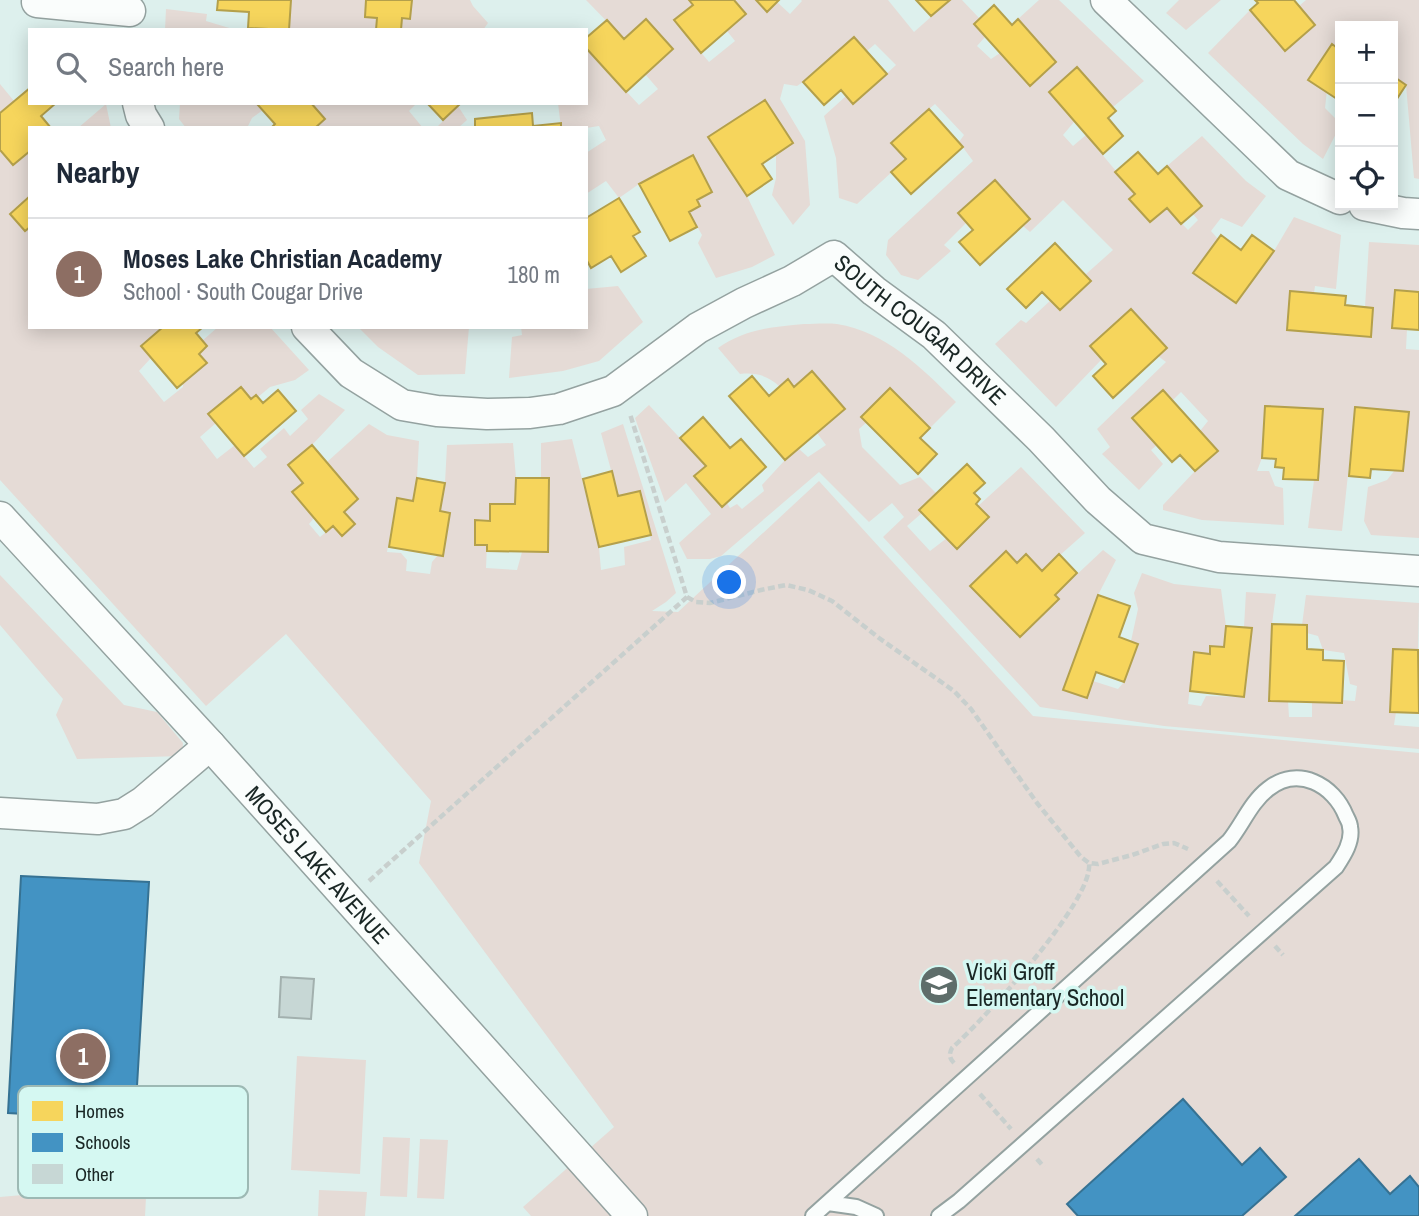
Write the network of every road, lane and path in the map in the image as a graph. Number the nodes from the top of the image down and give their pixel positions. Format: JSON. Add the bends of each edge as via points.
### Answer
{"nodes":[{"id":1,"x":1106,"y":0,"type":"edge"},
{"id":2,"x":37,"y":2,"type":"edge"},
{"id":3,"x":131,"y":14,"type":"edge"},
{"id":4,"x":139,"y":105,"type":"edge"},
{"id":5,"x":148,"y":126,"type":"edge"},
{"id":6,"x":1335,"y":197,"type":"edge"},
{"id":7,"x":1386,"y":210,"type":"edge"},
{"id":8,"x":1419,"y":214,"type":"edge"},
{"id":9,"x":309,"y":329,"type":"edge"},
{"id":10,"x":630,"y":414,"type":"dead end"},
{"id":11,"x":0,"y":517,"type":"edge"},
{"id":12,"x":1419,"y":571,"type":"edge"},
{"id":13,"x":687,"y":597,"type":"junction"},
{"id":14,"x":210,"y":745,"type":"junction"},
{"id":15,"x":0,"y":813,"type":"edge"},
{"id":16,"x":1202,"y":865,"type":"junction"},
{"id":17,"x":349,"y":900,"type":"junction"},
{"id":18,"x":1262,"y":932,"type":"junction"},
{"id":19,"x":1283,"y":955,"type":"dead end"},
{"id":20,"x":828,"y":1203,"type":"junction"},
{"id":21,"x":632,"y":1216,"type":"edge"},
{"id":22,"x":813,"y":1216,"type":"edge"},
{"id":23,"x":876,"y":1216,"type":"edge"},
{"id":24,"x":939,"y":1216,"type":"edge"}],
"edges":[{"from":1,"to":6,"type":"street","via":[[1288,176]]},
{"from":2,"to":3,"type":"street"},
{"from":4,"to":5,"type":"street"},
{"from":7,"to":8,"type":"street"},
{"from":9,"to":12,"type":"street","name":"SOUTH COUGAR DRIVE","via":[[351,373],[402,405],[487,414],[559,409],[612,391],[698,328],[834,256],[934,335],[1143,539],[1219,557]]},
{"from":10,"to":13,"type":"path"},
{"from":11,"to":14,"type":"street","name":"MOSES LAKE AVENUE"},
{"from":13,"to":16,"type":"path","via":[[710,603],[786,586],[832,601],[954,691],[1088,863],[1174,843],[1186,847]]},
{"from":13,"to":17,"type":"path"},
{"from":14,"to":15,"type":"street","via":[[124,814],[98,819]]},
{"from":14,"to":17,"type":"street","name":"MOSES LAKE AVENUE"},
{"from":16,"to":18,"type":"path"},
{"from":16,"to":18,"type":"lane","via":[[1229,841],[1268,789],[1304,778],[1326,787],[1342,805],[1351,827],[1347,849],[1336,866]]},
{"from":16,"to":20,"type":"lane"},
{"from":17,"to":21,"type":"street","name":"MOSES LAKE AVENUE"},
{"from":18,"to":19,"type":"path"},
{"from":18,"to":24,"type":"lane"},
{"from":20,"to":22,"type":"lane"},
{"from":20,"to":23,"type":"lane"}]}
